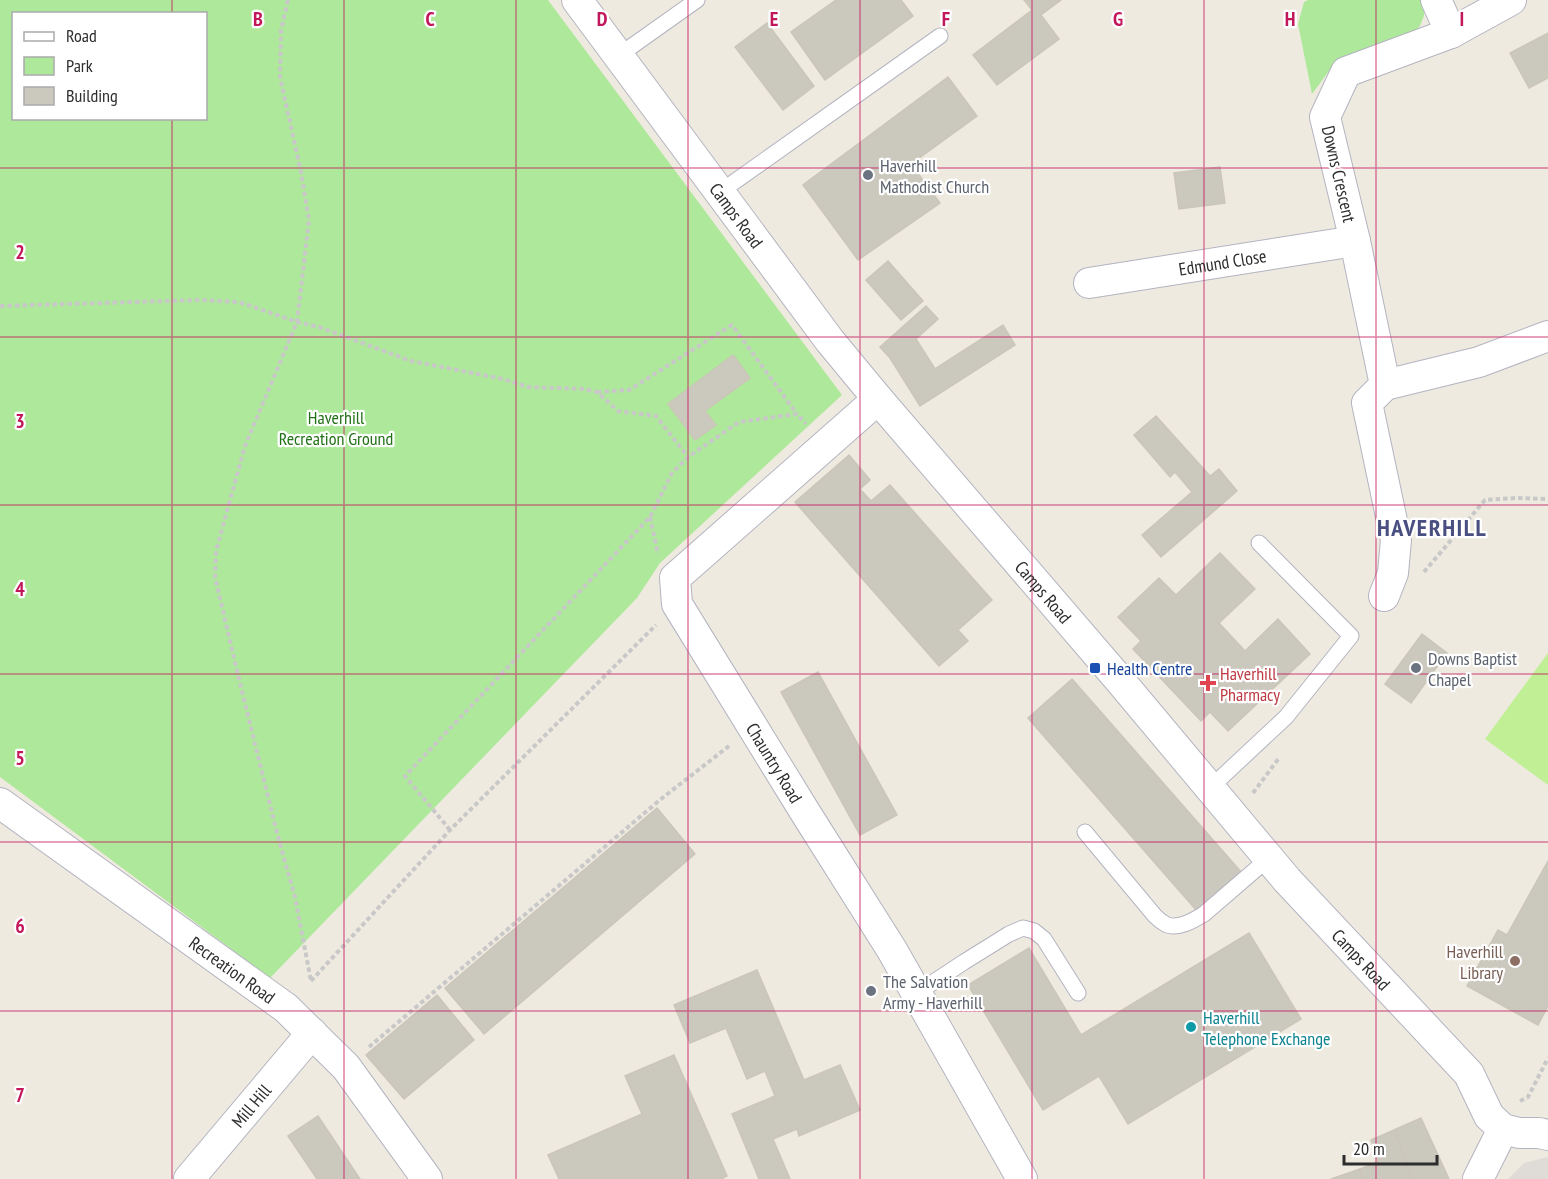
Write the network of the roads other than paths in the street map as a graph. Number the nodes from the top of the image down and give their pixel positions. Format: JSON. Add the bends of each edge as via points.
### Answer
{"nodes":[{"id":1,"x":577,"y":0,"type":"edge"},
{"id":2,"x":697,"y":0,"type":"edge"},
{"id":3,"x":1436,"y":0,"type":"edge"},
{"id":4,"x":1511,"y":0,"type":"edge"},
{"id":5,"x":1451,"y":33,"type":"junction"},
{"id":6,"x":940,"y":36,"type":"dead end"},
{"id":7,"x":618,"y":56,"type":"junction"},
{"id":8,"x":720,"y":192,"type":"junction"},
{"id":9,"x":1355,"y":241,"type":"junction"},
{"id":10,"x":1089,"y":283,"type":"dead end"},
{"id":11,"x":1548,"y":336,"type":"edge"},
{"id":12,"x":1385,"y":386,"type":"junction"},
{"id":13,"x":878,"y":399,"type":"junction"},
{"id":14,"x":1259,"y":543,"type":"dead end"},
{"id":15,"x":1384,"y":596,"type":"dead end"},
{"id":16,"x":1210,"y":788,"type":"junction"},
{"id":17,"x":0,"y":802,"type":"edge"},
{"id":18,"x":1086,"y":832,"type":"dead end"},
{"id":19,"x":1269,"y":858,"type":"junction"},
{"id":20,"x":917,"y":993,"type":"junction"},
{"id":21,"x":1078,"y":993,"type":"dead end"},
{"id":22,"x":312,"y":1033,"type":"junction"},
{"id":23,"x":1496,"y":1123,"type":"junction"},
{"id":24,"x":1548,"y":1135,"type":"edge"},
{"id":25,"x":189,"y":1179,"type":"edge"},
{"id":26,"x":427,"y":1179,"type":"edge"},
{"id":27,"x":1022,"y":1179,"type":"edge"},
{"id":28,"x":1478,"y":1179,"type":"edge"}],
"edges":[{"from":1,"to":7,"type":"street","name":"Camps Road"},
{"from":2,"to":7,"type":"lane"},
{"from":3,"to":5,"type":"street"},
{"from":4,"to":5,"type":"street","name":"Downs Crescent"},
{"from":5,"to":9,"type":"street","name":"Downs Crescent","via":[[1346,72],[1325,117]]},
{"from":6,"to":8,"type":"lane"},
{"from":7,"to":8,"type":"street","name":"Camps Road"},
{"from":8,"to":13,"type":"street","name":"Camps Road"},
{"from":9,"to":10,"type":"street","name":"Edmund Close"},
{"from":9,"to":12,"type":"street","name":"Downs Crescent"},
{"from":11,"to":12,"type":"street","via":[[1479,362]]},
{"from":12,"to":15,"type":"street","via":[[1367,404],[1396,540],[1393,573]]},
{"from":13,"to":16,"type":"street","name":"Camps Road"},
{"from":13,"to":20,"type":"street","name":"Chauntry Road","via":[[675,578],[677,604]]},
{"from":14,"to":16,"type":"lane","via":[[1351,636],[1286,717]]},
{"from":16,"to":19,"type":"street","name":"Camps Road"},
{"from":17,"to":22,"type":"street","name":"Recreation Road","via":[[286,1008]]},
{"from":18,"to":19,"type":"lane","via":[[1166,925],[1180,926],[1204,914]]},
{"from":19,"to":23,"type":"street","name":"Camps Road","via":[[1464,1068]]},
{"from":20,"to":21,"type":"lane","via":[[1023,928],[1044,939]]},
{"from":20,"to":27,"type":"street","name":"Chauntry Road"},
{"from":22,"to":25,"type":"street","name":"Mill Hill"},
{"from":22,"to":26,"type":"street","name":"Recreation Road","via":[[346,1067]]},
{"from":23,"to":24,"type":"street","via":[[1520,1133]]},
{"from":23,"to":28,"type":"street"}]}
